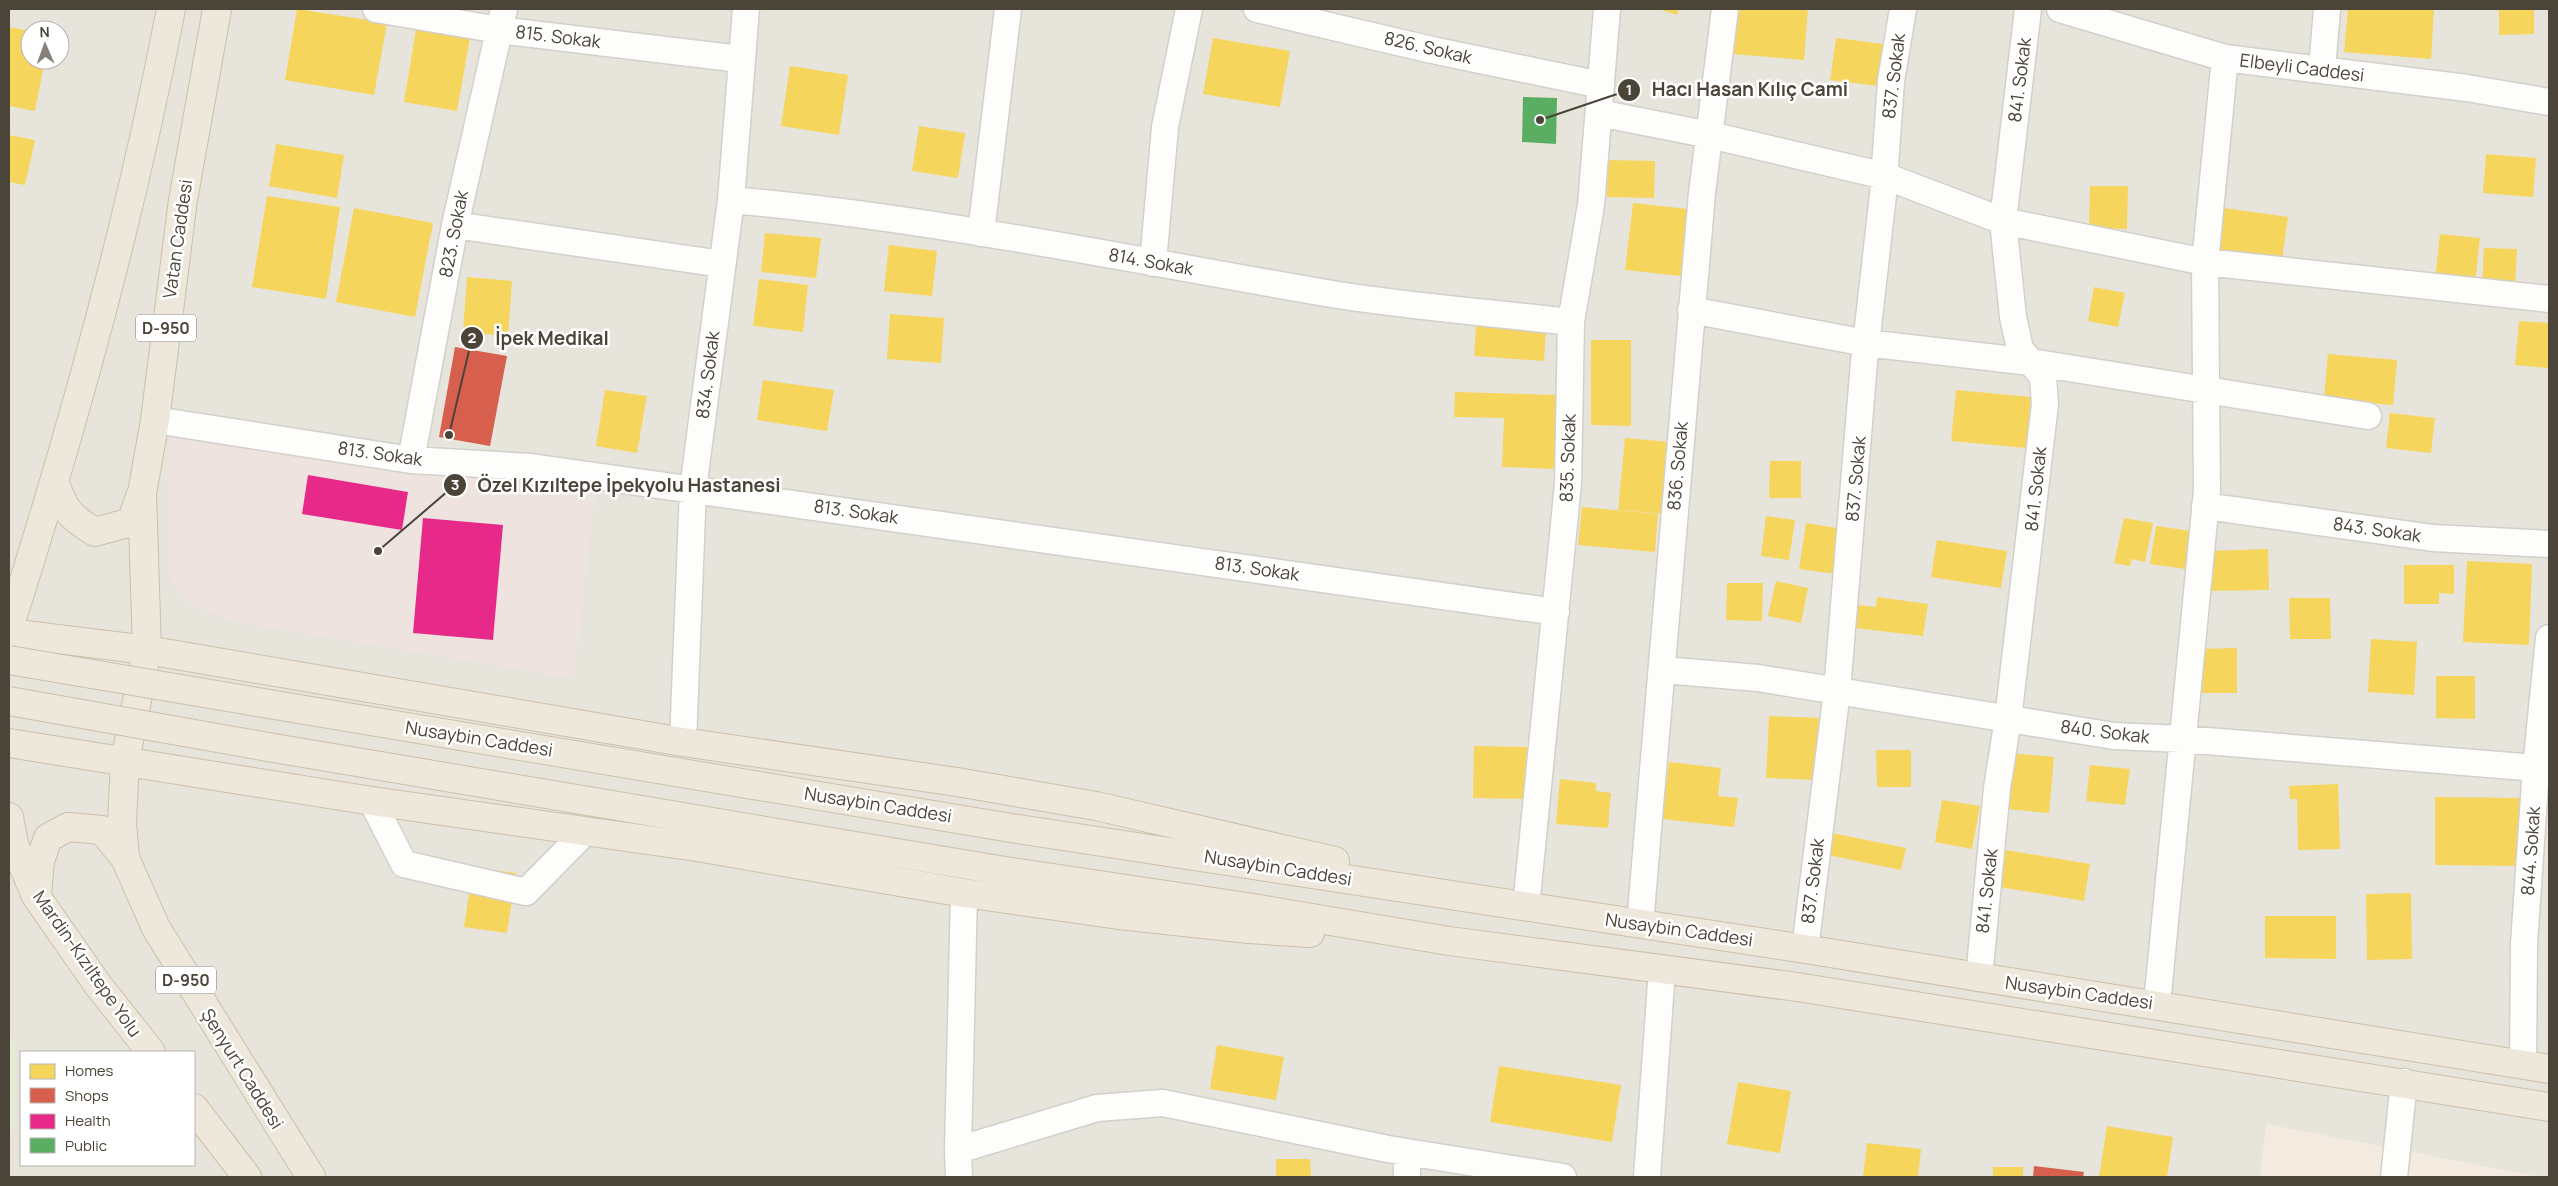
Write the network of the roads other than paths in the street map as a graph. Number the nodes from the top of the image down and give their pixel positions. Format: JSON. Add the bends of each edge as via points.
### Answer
{"nodes":[{"id":1,"x":171,"y":9,"type":"edge"},
{"id":2,"x":217,"y":9,"type":"edge"},
{"id":3,"x":376,"y":9,"type":"edge"},
{"id":4,"x":746,"y":9,"type":"edge"},
{"id":5,"x":1008,"y":9,"type":"edge"},
{"id":6,"x":1189,"y":9,"type":"edge"},
{"id":7,"x":1257,"y":9,"type":"edge"},
{"id":8,"x":1607,"y":9,"type":"edge"},
{"id":9,"x":1726,"y":9,"type":"edge"},
{"id":10,"x":1903,"y":9,"type":"edge"},
{"id":11,"x":2028,"y":9,"type":"edge"},
{"id":12,"x":2060,"y":9,"type":"edge"},
{"id":13,"x":2327,"y":9,"type":"edge"},
{"id":14,"x":501,"y":20,"type":"edge"},
{"id":15,"x":2225,"y":58,"type":"junction"},
{"id":16,"x":740,"y":59,"type":"junction"},
{"id":17,"x":2322,"y":70,"type":"junction"},
{"id":18,"x":1601,"y":85,"type":"junction"},
{"id":19,"x":2549,"y":102,"type":"edge"},
{"id":20,"x":1598,"y":113,"type":"junction"},
{"id":21,"x":1710,"y":135,"type":"junction"},
{"id":22,"x":1884,"y":176,"type":"junction"},
{"id":23,"x":731,"y":200,"type":"junction"},
{"id":24,"x":2003,"y":221,"type":"junction"},
{"id":25,"x":455,"y":226,"type":"junction"},
{"id":26,"x":981,"y":233,"type":"junction"},
{"id":27,"x":2204,"y":262,"type":"junction"},
{"id":28,"x":1153,"y":263,"type":"junction"},
{"id":29,"x":722,"y":264,"type":"junction"},
{"id":30,"x":2549,"y":298,"type":"edge"},
{"id":31,"x":1691,"y":310,"type":"junction"},
{"id":32,"x":1571,"y":322,"type":"junction"},
{"id":33,"x":1866,"y":343,"type":"junction"},
{"id":34,"x":2031,"y":362,"type":"junction"},
{"id":35,"x":2204,"y":389,"type":"junction"},
{"id":36,"x":2368,"y":416,"type":"dead end"},
{"id":37,"x":155,"y":420,"type":"junction"},
{"id":38,"x":412,"y":460,"type":"junction"},
{"id":39,"x":55,"y":483,"type":"junction"},
{"id":40,"x":693,"y":489,"type":"junction"},
{"id":41,"x":142,"y":493,"type":"junction"},
{"id":42,"x":2205,"y":506,"type":"junction"},
{"id":43,"x":2549,"y":544,"type":"edge"},
{"id":44,"x":9,"y":558,"type":"edge"},
{"id":45,"x":1556,"y":612,"type":"junction"},
{"id":46,"x":9,"y":628,"type":"edge"},
{"id":47,"x":9,"y":633,"type":"edge"},
{"id":48,"x":2549,"y":638,"type":"edge"},
{"id":49,"x":147,"y":650,"type":"junction"},
{"id":50,"x":9,"y":660,"type":"edge"},
{"id":51,"x":1663,"y":670,"type":"junction"},
{"id":52,"x":1837,"y":691,"type":"junction"},
{"id":53,"x":9,"y":701,"type":"edge"},
{"id":54,"x":2008,"y":719,"type":"junction"},
{"id":55,"x":2182,"y":739,"type":"junction"},
{"id":56,"x":9,"y":742,"type":"edge"},
{"id":57,"x":683,"y":742,"type":"junction"},
{"id":58,"x":125,"y":761,"type":"junction"},
{"id":59,"x":2543,"y":769,"type":"edge"},
{"id":60,"x":372,"y":802,"type":"junction"},
{"id":61,"x":9,"y":817,"type":"edge"},
{"id":62,"x":584,"y":833,"type":"junction"},
{"id":63,"x":125,"y":858,"type":"junction"},
{"id":64,"x":964,"y":893,"type":"junction"},
{"id":65,"x":36,"y":896,"type":"junction"},
{"id":66,"x":1526,"y":907,"type":"junction"},
{"id":67,"x":1640,"y":924,"type":"junction"},
{"id":68,"x":1449,"y":941,"type":"junction"},
{"id":69,"x":1805,"y":949,"type":"junction"},
{"id":70,"x":1662,"y":970,"type":"junction"},
{"id":71,"x":1979,"y":978,"type":"junction"},
{"id":72,"x":2157,"y":1004,"type":"junction"},
{"id":73,"x":150,"y":1051,"type":"edge"},
{"id":74,"x":2536,"y":1067,"type":"edge"},
{"id":75,"x":2404,"y":1082,"type":"junction"},
{"id":76,"x":2549,"y":1107,"type":"edge"},
{"id":77,"x":195,"y":1109,"type":"edge"},
{"id":78,"x":958,"y":1150,"type":"junction"},
{"id":79,"x":1407,"y":1165,"type":"edge"},
{"id":80,"x":247,"y":1177,"type":"edge"},
{"id":81,"x":311,"y":1177,"type":"edge"},
{"id":82,"x":960,"y":1177,"type":"edge"},
{"id":83,"x":1563,"y":1177,"type":"edge"},
{"id":84,"x":1647,"y":1177,"type":"edge"},
{"id":85,"x":2394,"y":1177,"type":"edge"}],
"edges":[{"from":1,"to":39,"type":"highway","via":[[156,86],[107,287]]},
{"from":2,"to":37,"type":"highway","name":"Vatan Caddesi","number":"D-950","via":[[183,200]]},
{"from":3,"to":14,"type":"street","name":"815. Sokak"},
{"from":4,"to":16,"type":"street","name":"834. Sokak"},
{"from":5,"to":26,"type":"street"},
{"from":6,"to":28,"type":"street","via":[[1165,127]]},
{"from":7,"to":18,"type":"street","name":"826. Sokak"},
{"from":8,"to":18,"type":"street","name":"835. Sokak"},
{"from":9,"to":21,"type":"street","name":"836. Sokak"},
{"from":10,"to":22,"type":"street","name":"837. Sokak","via":[[1891,82]]},
{"from":11,"to":24,"type":"street","name":"841. Sokak"},
{"from":12,"to":15,"type":"street","name":"Elbeyli Caddesi"},
{"from":13,"to":17,"type":"street"},
{"from":14,"to":16,"type":"street","name":"815. Sokak"},
{"from":14,"to":25,"type":"street","name":"823. Sokak"},
{"from":15,"to":17,"type":"street","name":"Elbeyli Caddesi"},
{"from":15,"to":27,"type":"street"},
{"from":16,"to":23,"type":"street","name":"834. Sokak"},
{"from":17,"to":19,"type":"street","name":"Elbeyli Caddesi"},
{"from":18,"to":20,"type":"street","name":"835. Sokak"},
{"from":20,"to":21,"type":"street"},
{"from":20,"to":32,"type":"street","name":"835. Sokak","via":[[1591,205]]},
{"from":21,"to":22,"type":"street"},
{"from":21,"to":31,"type":"street","name":"836. Sokak"},
{"from":22,"to":24,"type":"street"},
{"from":22,"to":33,"type":"street","name":"837. Sokak"},
{"from":23,"to":26,"type":"street","name":"814. Sokak"},
{"from":23,"to":29,"type":"street","name":"834. Sokak"},
{"from":24,"to":27,"type":"street"},
{"from":24,"to":34,"type":"street","name":"841. Sokak","via":[[2013,317],[2020,349]]},
{"from":25,"to":29,"type":"street"},
{"from":25,"to":38,"type":"street","name":"823. Sokak"},
{"from":26,"to":28,"type":"street","name":"814. Sokak"},
{"from":27,"to":30,"type":"street"},
{"from":27,"to":35,"type":"street"},
{"from":28,"to":32,"type":"street","name":"814. Sokak","via":[[1341,295]]},
{"from":29,"to":40,"type":"street","name":"834. Sokak"},
{"from":31,"to":33,"type":"street"},
{"from":31,"to":51,"type":"street","name":"836. Sokak"},
{"from":32,"to":45,"type":"street","name":"835. Sokak","via":[[1568,484]]},
{"from":33,"to":34,"type":"street"},
{"from":33,"to":52,"type":"street","name":"837. Sokak"},
{"from":34,"to":35,"type":"street"},
{"from":34,"to":54,"type":"street","name":"841. Sokak","via":[[2043,377],[2045,404]]},
{"from":35,"to":36,"type":"street"},
{"from":35,"to":42,"type":"street"},
{"from":37,"to":38,"type":"street","name":"813. Sokak"},
{"from":37,"to":41,"type":"highway","name":"Vatan Caddesi","number":"D-950"},
{"from":38,"to":40,"type":"street","name":"813. Sokak","via":[[531,467]]},
{"from":39,"to":41,"type":"highway","via":[[62,505],[74,520],[95,532],[131,522]]},
{"from":39,"to":44,"type":"highway","via":[[19,550]]},
{"from":39,"to":46,"type":"highway"},
{"from":40,"to":45,"type":"street","name":"813. Sokak"},
{"from":40,"to":57,"type":"street","name":"834. Sokak"},
{"from":41,"to":49,"type":"highway","name":"Vatan Caddesi","number":"D-950"},
{"from":42,"to":43,"type":"street","name":"843. Sokak","via":[[2433,538]]},
{"from":42,"to":55,"type":"street"},
{"from":45,"to":66,"type":"street","name":"835. Sokak"},
{"from":47,"to":49,"type":"highway"},
{"from":48,"to":59,"type":"street","name":"844. Sokak"},
{"from":49,"to":57,"type":"highway"},
{"from":49,"to":58,"type":"highway","number":"D-950"},
{"from":50,"to":66,"type":"highway","name":"Nusaybin Caddesi","bridge":true,"via":[[1002,826]]},
{"from":51,"to":52,"type":"street","name":"840. Sokak","via":[[1758,678]]},
{"from":51,"to":67,"type":"street","name":"836. Sokak"},
{"from":52,"to":54,"type":"street","name":"840. Sokak"},
{"from":52,"to":69,"type":"street","name":"837. Sokak"},
{"from":53,"to":68,"type":"highway","name":"Nusaybin Caddesi","bridge":true,"via":[[841,844],[1247,906]]},
{"from":54,"to":55,"type":"street","name":"840. Sokak","via":[[2114,736]]},
{"from":54,"to":71,"type":"street","name":"841. Sokak","via":[[1997,788]]},
{"from":55,"to":59,"type":"street","name":"840. Sokak"},
{"from":55,"to":72,"type":"street"},
{"from":56,"to":58,"type":"highway"},
{"from":57,"to":66,"type":"highway","via":[[1096,806]]},
{"from":58,"to":60,"type":"highway"},
{"from":58,"to":63,"type":"highway","name":"Şenyurt Caddesi","number":"D-950","via":[[122,823]]},
{"from":59,"to":74,"type":"street","name":"844. Sokak","via":[[2524,944]]},
{"from":60,"to":62,"type":"highway"},
{"from":60,"to":62,"type":"street","via":[[404,864],[526,892]]},
{"from":61,"to":65,"type":"highway","name":"Mardin-Kızıltepe Yolu","via":[[14,844]]},
{"from":62,"to":64,"type":"highway","via":[[697,847]]},
{"from":63,"to":65,"type":"highway","via":[[102,830],[68,827],[48,838],[40,862]]},
{"from":63,"to":81,"type":"highway","name":"Şenyurt Caddesi","number":"D-950","via":[[156,928]]},
{"from":64,"to":68,"type":"highway","via":[[1249,929]]},
{"from":64,"to":78,"type":"street"},
{"from":65,"to":73,"type":"highway","name":"Mardin-Kızıltepe Yolu","via":[[98,985]]},
{"from":66,"to":67,"type":"highway","name":"Nusaybin Caddesi"},
{"from":67,"to":69,"type":"highway","name":"Nusaybin Caddesi"},
{"from":68,"to":70,"type":"highway","name":"Nusaybin Caddesi"},
{"from":69,"to":71,"type":"highway","name":"Nusaybin Caddesi"},
{"from":70,"to":75,"type":"highway","name":"Nusaybin Caddesi","via":[[1797,987]]},
{"from":70,"to":84,"type":"street"},
{"from":71,"to":72,"type":"highway","name":"Nusaybin Caddesi"},
{"from":72,"to":74,"type":"highway","name":"Nusaybin Caddesi"},
{"from":75,"to":76,"type":"highway","name":"Nusaybin Caddesi"},
{"from":75,"to":85,"type":"street"},
{"from":77,"to":80,"type":"highway"},
{"from":78,"to":79,"type":"street","via":[[1097,1108],[1163,1103]]},
{"from":78,"to":82,"type":"street"},
{"from":79,"to":83,"type":"street"}]}
